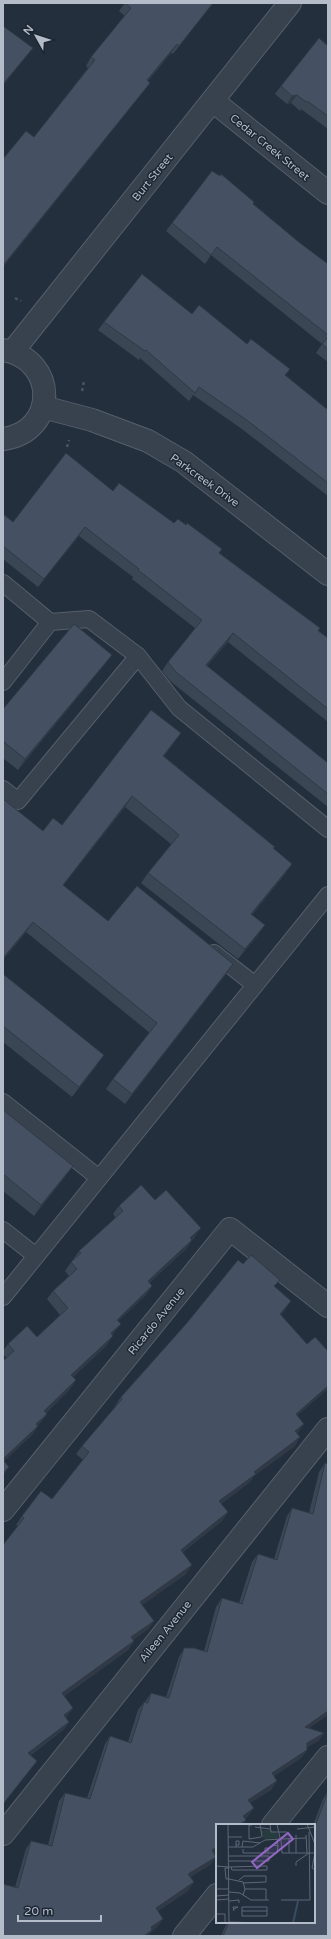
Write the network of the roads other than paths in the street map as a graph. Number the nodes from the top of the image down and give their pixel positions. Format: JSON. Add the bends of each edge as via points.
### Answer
{"nodes":[{"id":1,"x":290,"y":3,"type":"edge"},
{"id":2,"x":213,"y":101,"type":"junction"},
{"id":3,"x":328,"y":193,"type":"edge"},
{"id":4,"x":8,"y":350,"type":"edge"},
{"id":5,"x":43,"y":407,"type":"junction"},
{"id":6,"x":3,"y":439,"type":"edge"},
{"id":7,"x":328,"y":574,"type":"edge"},
{"id":8,"x":3,"y":583,"type":"edge"},
{"id":9,"x":50,"y":622,"type":"junction"},
{"id":10,"x":138,"y":656,"type":"junction"},
{"id":11,"x":3,"y":682,"type":"edge"},
{"id":12,"x":3,"y":789,"type":"edge"},
{"id":13,"x":328,"y":830,"type":"edge"},
{"id":14,"x":328,"y":895,"type":"edge"},
{"id":15,"x":199,"y":941,"type":"edge"},
{"id":16,"x":255,"y":985,"type":"junction"},
{"id":17,"x":3,"y":1102,"type":"edge"},
{"id":18,"x":99,"y":1178,"type":"junction"},
{"id":19,"x":3,"y":1230,"type":"edge"},
{"id":20,"x":36,"y":1256,"type":"junction"},
{"id":21,"x":3,"y":1297,"type":"edge"},
{"id":22,"x":328,"y":1306,"type":"edge"},
{"id":23,"x":328,"y":1429,"type":"edge"},
{"id":24,"x":3,"y":1510,"type":"edge"},
{"id":25,"x":328,"y":1757,"type":"edge"},
{"id":26,"x":274,"y":1824,"type":"edge"},
{"id":27,"x":3,"y":1834,"type":"edge"},
{"id":28,"x":216,"y":1896,"type":"edge"},
{"id":29,"x":184,"y":1936,"type":"edge"}],
"edges":[{"from":1,"to":2,"type":"street","name":"Burt Street"},
{"from":2,"to":3,"type":"street","name":"Cedar Creek Street"},
{"from":2,"to":4,"type":"street","name":"Burt Street"},
{"from":4,"to":5,"type":"street","via":[[23,356],[38,371],[44,391]]},
{"from":5,"to":6,"type":"street","via":[[40,415],[26,430]]},
{"from":5,"to":7,"type":"street","name":"Parkcreek Drive","via":[[92,420],[148,441],[184,462]]},
{"from":8,"to":9,"type":"lane"},
{"from":9,"to":10,"type":"lane","via":[[90,619]]},
{"from":9,"to":11,"type":"lane"},
{"from":10,"to":12,"type":"lane","via":[[18,801]]},
{"from":10,"to":13,"type":"lane","via":[[179,708]]},
{"from":14,"to":16,"type":"lane"},
{"from":15,"to":16,"type":"lane"},
{"from":16,"to":18,"type":"lane"},
{"from":17,"to":18,"type":"lane"},
{"from":18,"to":20,"type":"lane"},
{"from":19,"to":20,"type":"lane"},
{"from":20,"to":21,"type":"lane"},
{"from":22,"to":24,"type":"street","name":"Ricardo Avenue","via":[[230,1229]]},
{"from":23,"to":27,"type":"street","name":"Aileen Avenue"},
{"from":25,"to":26,"type":"street"},
{"from":28,"to":29,"type":"street"}]}
